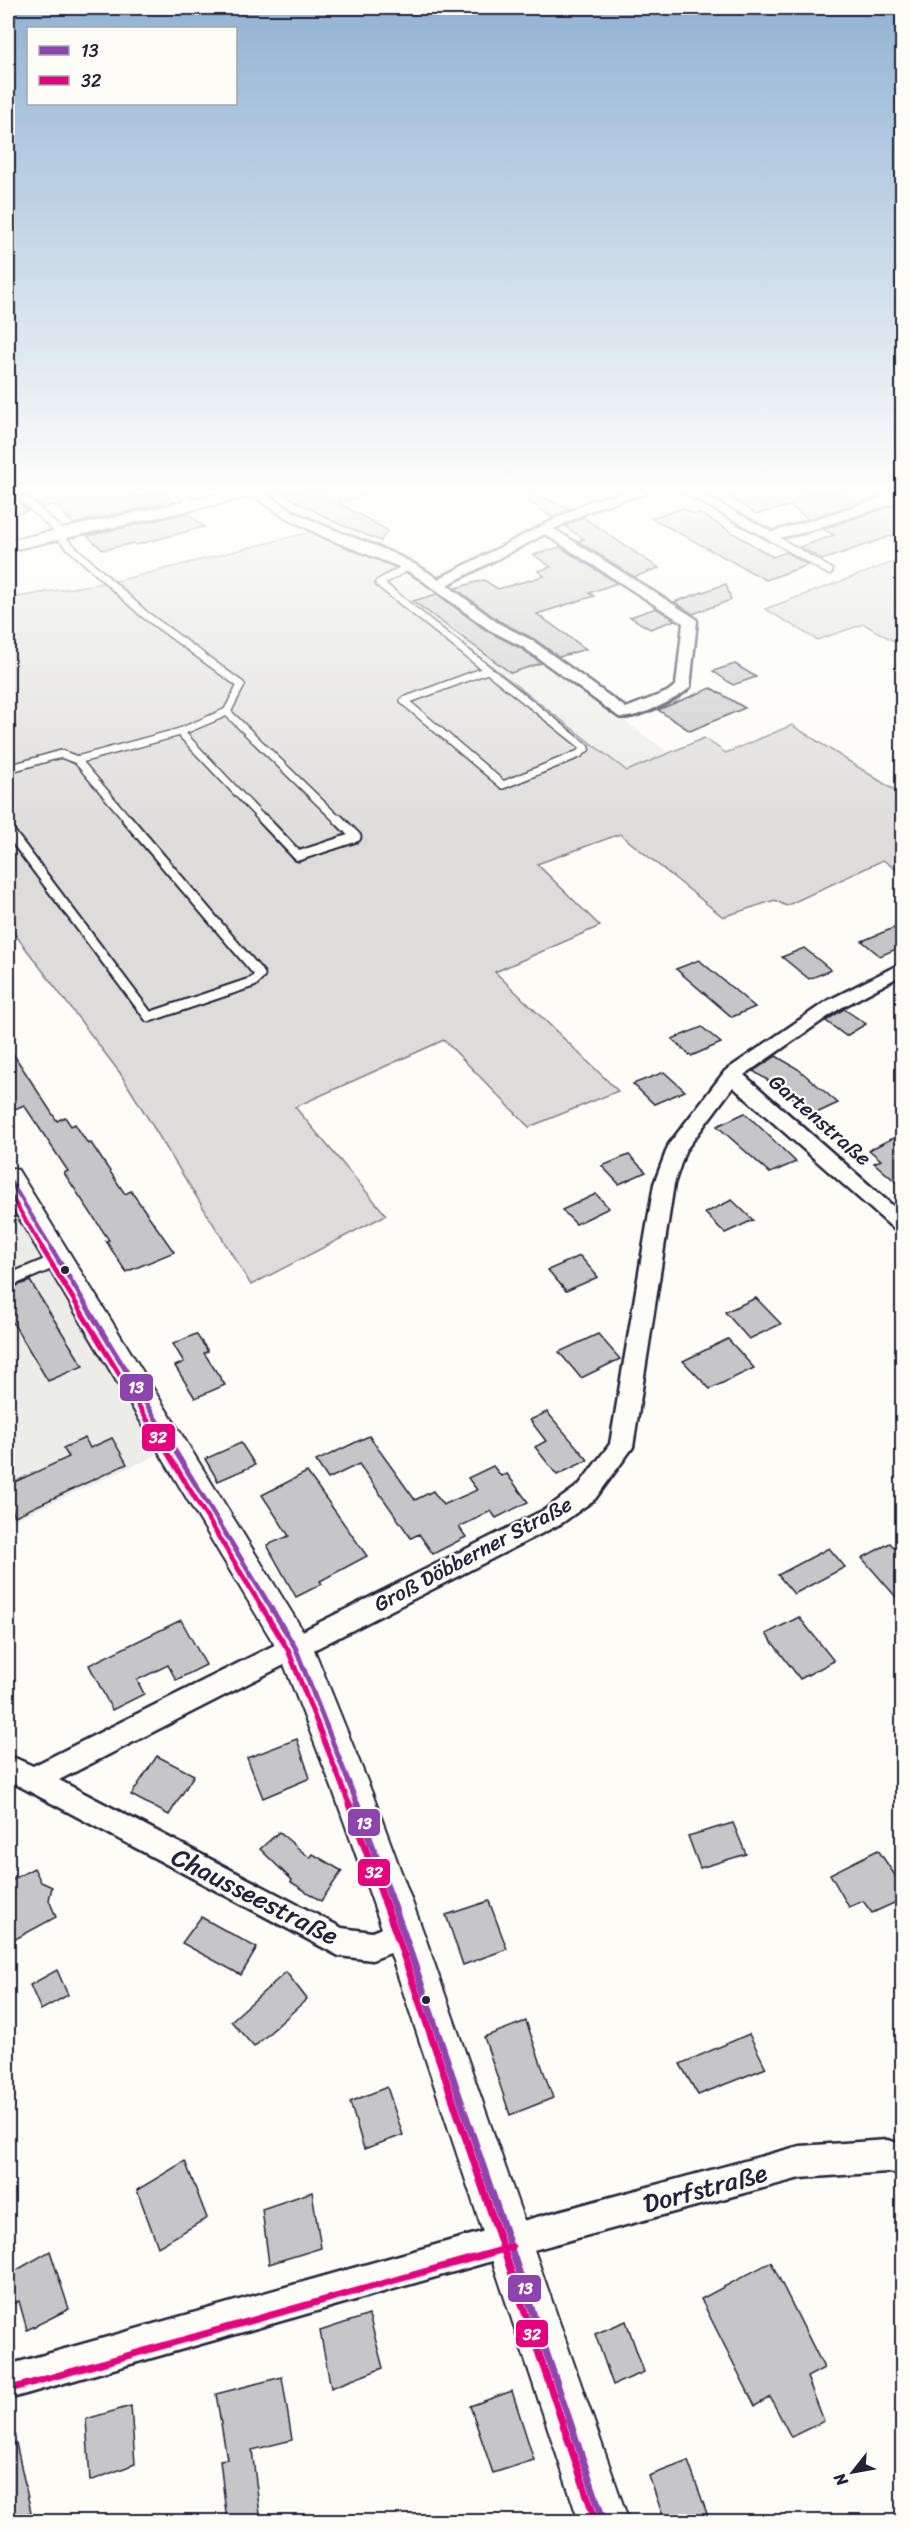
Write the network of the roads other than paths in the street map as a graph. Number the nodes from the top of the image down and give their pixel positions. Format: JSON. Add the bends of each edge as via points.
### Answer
{"nodes":[{"id":1,"x":139,"y":609,"type":"edge"},
{"id":2,"x":411,"y":609,"type":"edge"},
{"id":3,"x":470,"y":609,"type":"edge"},
{"id":4,"x":671,"y":609,"type":"edge"},
{"id":5,"x":487,"y":670,"type":"junction"},
{"id":6,"x":227,"y":712,"type":"junction"},
{"id":7,"x":180,"y":732,"type":"junction"},
{"id":8,"x":78,"y":760,"type":"junction"},
{"id":9,"x":8,"y":769,"type":"edge"},
{"id":10,"x":8,"y":830,"type":"edge"},
{"id":11,"x":903,"y":968,"type":"edge"},
{"id":12,"x":732,"y":1075,"type":"junction"},
{"id":13,"x":8,"y":1177,"type":"edge"},
{"id":14,"x":903,"y":1225,"type":"edge"},
{"id":15,"x":58,"y":1260,"type":"junction"},
{"id":16,"x":8,"y":1281,"type":"edge"},
{"id":17,"x":295,"y":1647,"type":"junction"},
{"id":18,"x":8,"y":1767,"type":"edge"},
{"id":19,"x":32,"y":1780,"type":"junction"},
{"id":20,"x":404,"y":1934,"type":"junction"},
{"id":21,"x":903,"y":2159,"type":"edge"},
{"id":22,"x":510,"y":2240,"type":"junction"},
{"id":23,"x":8,"y":2382,"type":"edge"},
{"id":24,"x":604,"y":2522,"type":"edge"}],
"edges":[{"from":1,"to":6,"type":"lane","via":[[241,685]]},
{"from":2,"to":5,"type":"lane"},
{"from":3,"to":4,"type":"street","via":[[528,644],[624,714],[683,687],[690,621]]},
{"from":5,"to":5,"type":"lane","via":[[505,684],[586,748],[503,785],[404,701]]},
{"from":6,"to":7,"type":"lane"},
{"from":6,"to":7,"type":"lane","via":[[356,837],[298,856]]},
{"from":7,"to":8,"type":"lane"},
{"from":8,"to":9,"type":"lane","via":[[61,754]]},
{"from":8,"to":10,"type":"lane","via":[[260,975],[253,982],[149,1017]]},
{"from":11,"to":12,"type":"street","name":"Groß Döbberner Straße","via":[[833,1005]]},
{"from":12,"to":14,"type":"street","name":"Gartenstraße"},
{"from":12,"to":17,"type":"street","name":"Groß Döbberner Straße","via":[[676,1149],[664,1184],[621,1447],[587,1492],[554,1516]]},
{"from":13,"to":15,"type":"street"},
{"from":15,"to":16,"type":"lane"},
{"from":15,"to":17,"type":"street"},
{"from":17,"to":19,"type":"street","name":"Groß Döbberner Straße"},
{"from":17,"to":20,"type":"street"},
{"from":18,"to":19,"type":"street","name":"Chausseestraße"},
{"from":19,"to":20,"type":"street","name":"Chausseestraße","via":[[339,1942],[372,1946]]},
{"from":20,"to":22,"type":"street"},
{"from":21,"to":22,"type":"street","name":"Dorfstraße","via":[[887,2156],[800,2162]]},
{"from":22,"to":23,"type":"street","name":"Dorfstraße"},
{"from":22,"to":24,"type":"street"}]}
